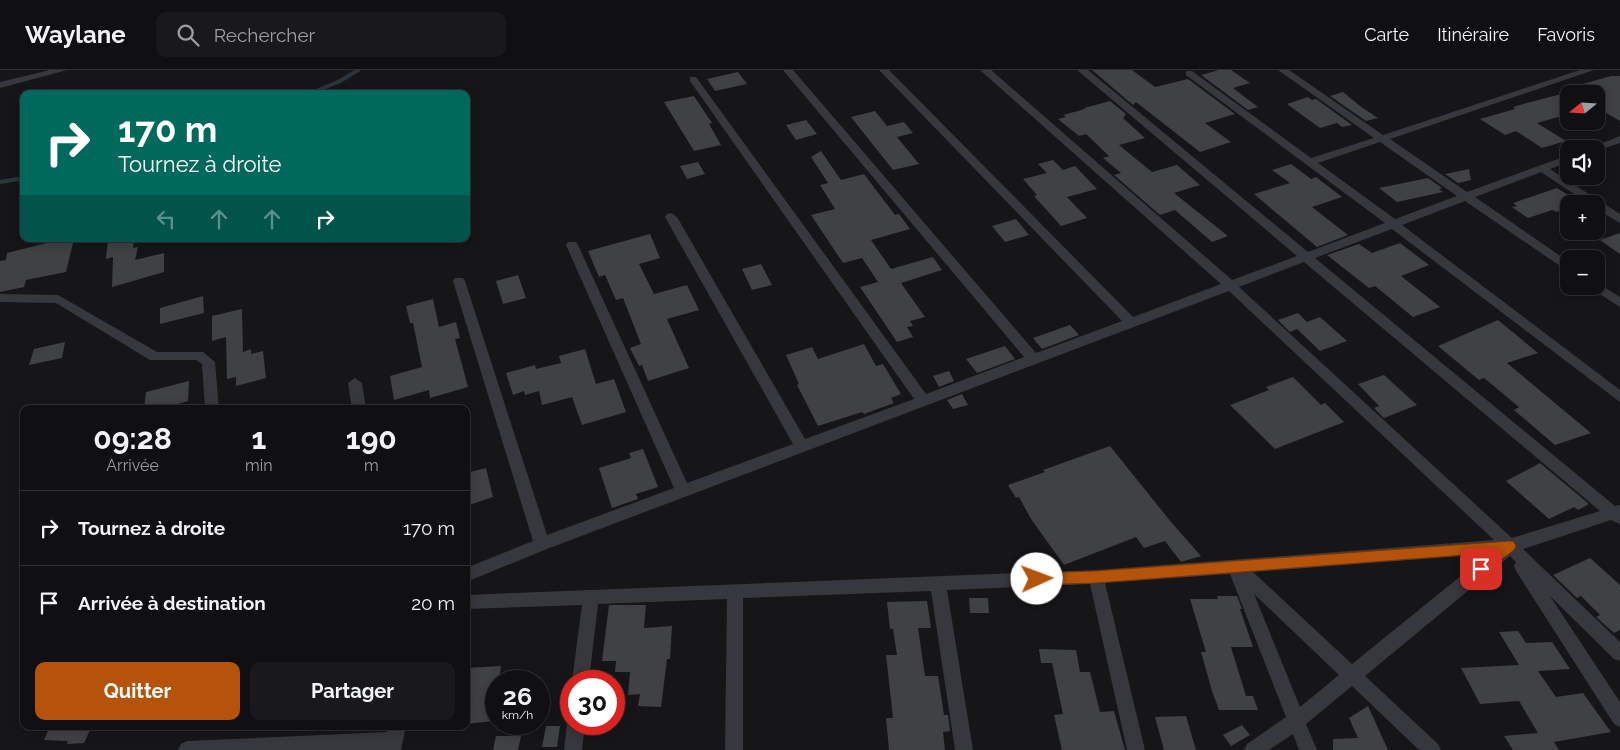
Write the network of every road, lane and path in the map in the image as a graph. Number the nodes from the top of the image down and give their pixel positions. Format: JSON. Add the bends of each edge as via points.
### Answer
{"nodes":[{"id":1,"x":62,"y":70,"type":"edge"},
{"id":2,"x":788,"y":70,"type":"edge"},
{"id":3,"x":884,"y":70,"type":"edge"},
{"id":4,"x":985,"y":70,"type":"edge"},
{"id":5,"x":1082,"y":70,"type":"edge"},
{"id":6,"x":1282,"y":70,"type":"edge"},
{"id":7,"x":1589,"y":70,"type":"edge"},
{"id":8,"x":1189,"y":73,"type":"dead end"},
{"id":9,"x":694,"y":79,"type":"dead end"},
{"id":10,"x":0,"y":85,"type":"edge"},
{"id":11,"x":1620,"y":138,"type":"edge"},
{"id":12,"x":1382,"y":139,"type":"junction"},
{"id":13,"x":1609,"y":143,"type":"junction"},
{"id":14,"x":1605,"y":144,"type":"edge"},
{"id":15,"x":1620,"y":150,"type":"edge"},
{"id":16,"x":1560,"y":161,"type":"edge"},
{"id":17,"x":1310,"y":162,"type":"junction"},
{"id":18,"x":1541,"y":168,"type":"junction"},
{"id":19,"x":1466,"y":196,"type":"junction"},
{"id":20,"x":671,"y":217,"type":"dead end"},
{"id":21,"x":1620,"y":219,"type":"edge"},
{"id":22,"x":1394,"y":224,"type":"junction"},
{"id":23,"x":572,"y":245,"type":"dead end"},
{"id":24,"x":1306,"y":256,"type":"junction"},
{"id":25,"x":1560,"y":262,"type":"edge"},
{"id":26,"x":459,"y":281,"type":"dead end"},
{"id":27,"x":1230,"y":285,"type":"junction"},
{"id":28,"x":1605,"y":292,"type":"edge"},
{"id":29,"x":0,"y":298,"type":"edge"},
{"id":30,"x":1620,"y":303,"type":"edge"},
{"id":31,"x":1131,"y":323,"type":"junction"},
{"id":32,"x":1033,"y":360,"type":"junction"},
{"id":33,"x":355,"y":383,"type":"dead end"},
{"id":34,"x":1620,"y":398,"type":"edge"},
{"id":35,"x":922,"y":401,"type":"junction"},
{"id":36,"x":212,"y":405,"type":"edge"},
{"id":37,"x":358,"y":405,"type":"edge"},
{"id":38,"x":802,"y":446,"type":"junction"},
{"id":39,"x":683,"y":491,"type":"junction"},
{"id":40,"x":1618,"y":515,"type":"edge"},
{"id":41,"x":542,"y":544,"type":"junction"},
{"id":42,"x":1510,"y":546,"type":"junction"},
{"id":43,"x":1235,"y":566,"type":"junction"},
{"id":44,"x":470,"y":573,"type":"edge"},
{"id":45,"x":1096,"y":577,"type":"junction"},
{"id":46,"x":938,"y":583,"type":"junction"},
{"id":47,"x":735,"y":591,"type":"junction"},
{"id":48,"x":591,"y":597,"type":"junction"},
{"id":49,"x":470,"y":602,"type":"edge"},
{"id":50,"x":1620,"y":653,"type":"edge"},
{"id":51,"x":582,"y":670,"type":"edge"},
{"id":52,"x":1351,"y":674,"type":"junction"},
{"id":53,"x":1620,"y":718,"type":"edge"},
{"id":54,"x":1296,"y":721,"type":"junction"},
{"id":55,"x":575,"y":735,"type":"edge"},
{"id":56,"x":394,"y":739,"type":"edge"},
{"id":57,"x":187,"y":750,"type":"edge"},
{"id":58,"x":573,"y":750,"type":"edge"},
{"id":59,"x":734,"y":750,"type":"edge"},
{"id":60,"x":964,"y":750,"type":"edge"},
{"id":61,"x":1136,"y":750,"type":"edge"},
{"id":62,"x":1253,"y":750,"type":"edge"},
{"id":63,"x":1308,"y":750,"type":"edge"},
{"id":64,"x":1432,"y":750,"type":"edge"}],
"edges":[{"from":1,"to":10,"type":"street"},
{"from":2,"to":32,"type":"street"},
{"from":3,"to":31,"type":"street"},
{"from":4,"to":27,"type":"street"},
{"from":5,"to":24,"type":"street"},
{"from":6,"to":12,"type":"street"},
{"from":7,"to":12,"type":"street"},
{"from":8,"to":17,"type":"street"},
{"from":9,"to":35,"type":"street"},
{"from":11,"to":13,"type":"street"},
{"from":12,"to":17,"type":"street"},
{"from":12,"to":19,"type":"street"},
{"from":13,"to":14,"type":"street"},
{"from":13,"to":15,"type":"street"},
{"from":16,"to":18,"type":"street"},
{"from":17,"to":22,"type":"street"},
{"from":18,"to":19,"type":"street"},
{"from":18,"to":21,"type":"street"},
{"from":19,"to":22,"type":"street"},
{"from":19,"to":25,"type":"street"},
{"from":20,"to":38,"type":"street"},
{"from":22,"to":24,"type":"street"},
{"from":22,"to":34,"type":"street"},
{"from":23,"to":39,"type":"street"},
{"from":24,"to":27,"type":"street"},
{"from":24,"to":40,"type":"street"},
{"from":26,"to":41,"type":"street"},
{"from":27,"to":31,"type":"street"},
{"from":27,"to":42,"type":"street"},
{"from":28,"to":30,"type":"street"},
{"from":29,"to":36,"type":"street","via":[[58,299],[155,357],[198,355],[208,362]]},
{"from":31,"to":32,"type":"street"},
{"from":32,"to":35,"type":"street"},
{"from":33,"to":37,"type":"street"},
{"from":35,"to":38,"type":"street"},
{"from":38,"to":39,"type":"street"},
{"from":39,"to":41,"type":"street"},
{"from":40,"to":42,"type":"street"},
{"from":41,"to":44,"type":"street"},
{"from":42,"to":43,"type":"street"},
{"from":42,"to":50,"type":"street"},
{"from":42,"to":52,"type":"street"},
{"from":42,"to":53,"type":"street"},
{"from":43,"to":45,"type":"street"},
{"from":43,"to":52,"type":"street"},
{"from":43,"to":54,"type":"street"},
{"from":45,"to":46,"type":"street"},
{"from":45,"to":61,"type":"street"},
{"from":46,"to":47,"type":"street"},
{"from":46,"to":60,"type":"street"},
{"from":47,"to":48,"type":"street"},
{"from":47,"to":59,"type":"street"},
{"from":48,"to":49,"type":"street"},
{"from":48,"to":51,"type":"street"},
{"from":52,"to":54,"type":"street"},
{"from":52,"to":64,"type":"street"},
{"from":54,"to":62,"type":"street"},
{"from":54,"to":63,"type":"street"},
{"from":55,"to":58,"type":"street"},
{"from":56,"to":57,"type":"street"}]}
